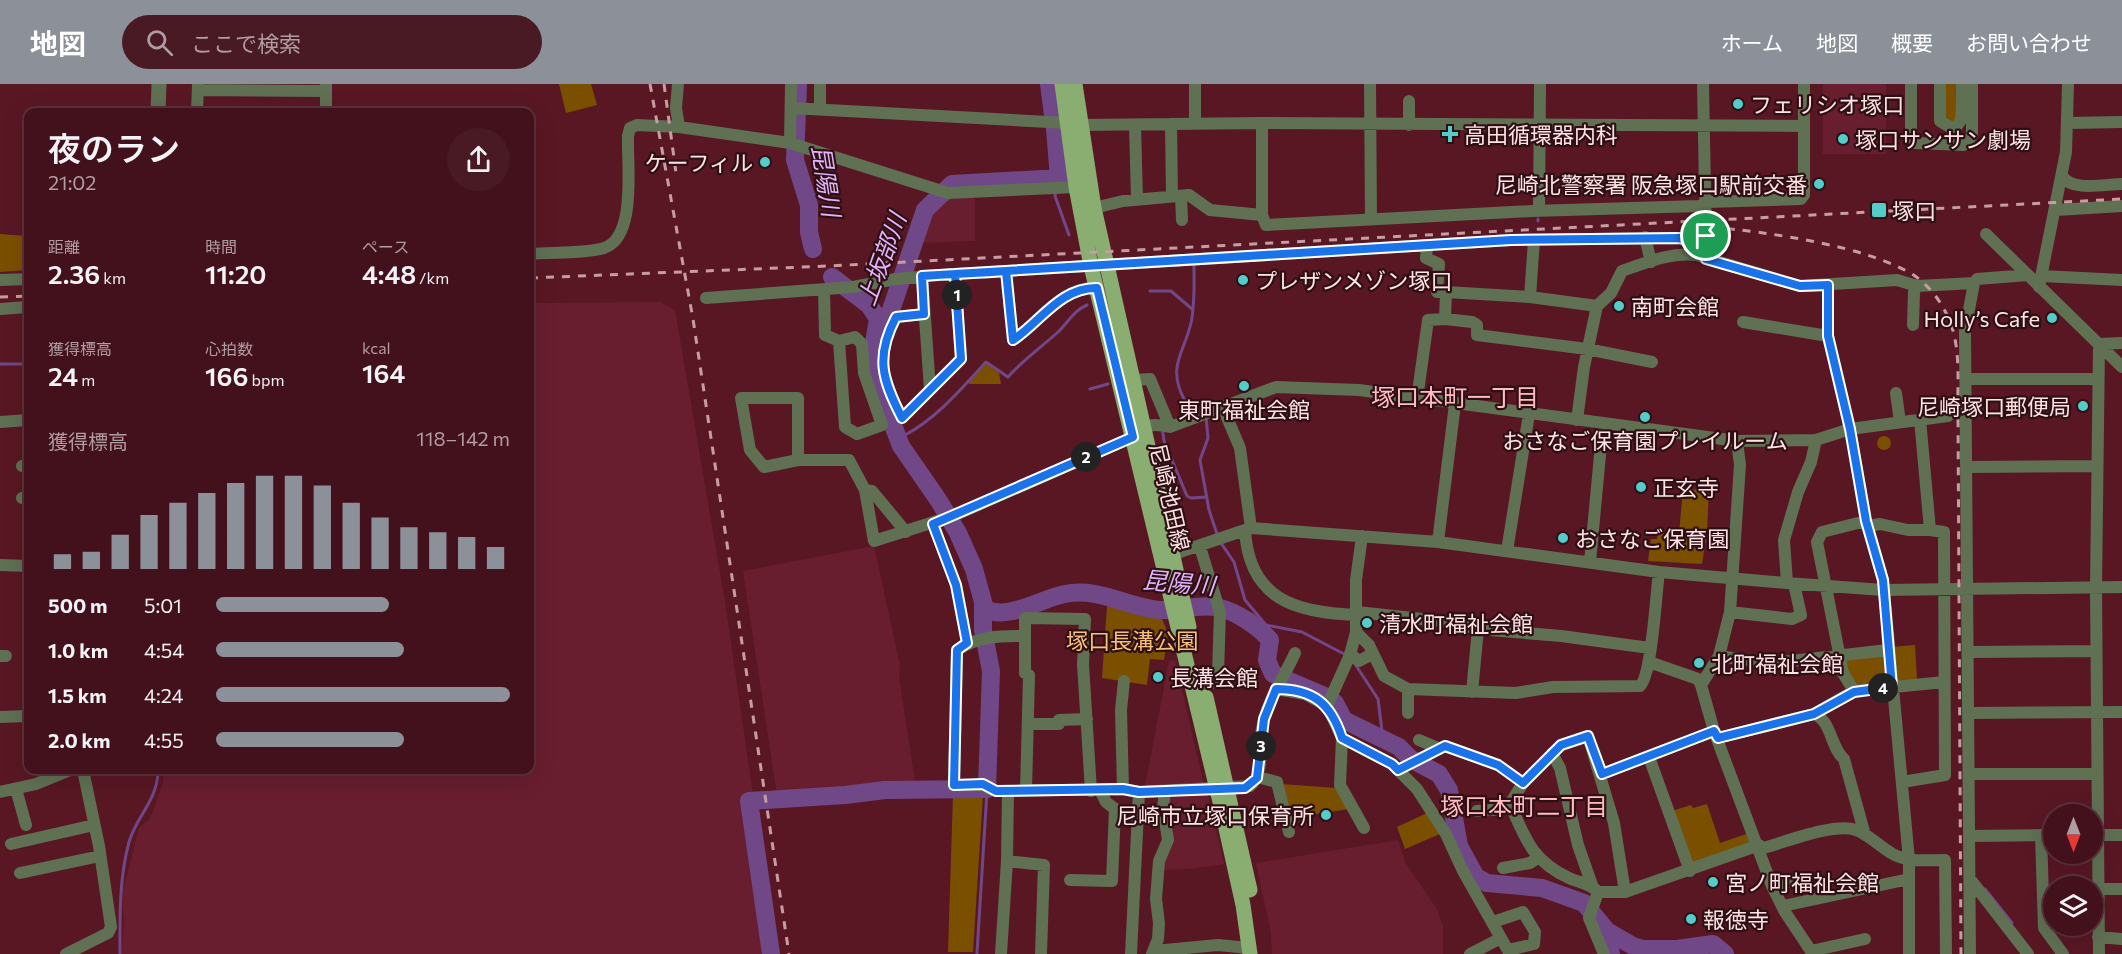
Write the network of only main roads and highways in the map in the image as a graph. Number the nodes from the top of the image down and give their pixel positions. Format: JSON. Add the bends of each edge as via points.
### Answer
{"nodes":[{"id":1,"x":1062,"y":84,"type":"edge"},
{"id":2,"x":1074,"y":84,"type":"edge"},
{"id":3,"x":1074,"y":124,"type":"junction"},
{"id":4,"x":1099,"y":266,"type":"junction"},
{"id":5,"x":1154,"y":428,"type":"junction"},
{"id":6,"x":1180,"y":610,"type":"junction"},
{"id":7,"x":1222,"y":789,"type":"junction"},
{"id":8,"x":1252,"y":952,"type":"edge"}],
"edges":[{"from":1,"to":3,"type":"main road","name":"尼崎池田線"},
{"from":2,"to":3,"type":"main road","name":"尼崎池田線"},
{"from":3,"to":4,"type":"main road","name":"尼崎池田線","via":[[1094,208]]},
{"from":3,"to":4,"type":"main road","name":"尼崎池田線","via":[[1071,187]]},
{"from":4,"to":5,"type":"main road","name":"尼崎池田線","via":[[1133,380]]},
{"from":4,"to":5,"type":"main road","name":"尼崎池田線","via":[[1097,288]]},
{"from":5,"to":6,"type":"main road","name":"尼崎池田線","via":[[1166,557]]},
{"from":6,"to":7,"type":"main road","name":"尼崎池田線"},
{"from":6,"to":7,"type":"main road","name":"尼崎池田線","via":[[1203,685]]},
{"from":7,"to":8,"type":"main road","name":"尼崎池田線"}]}
